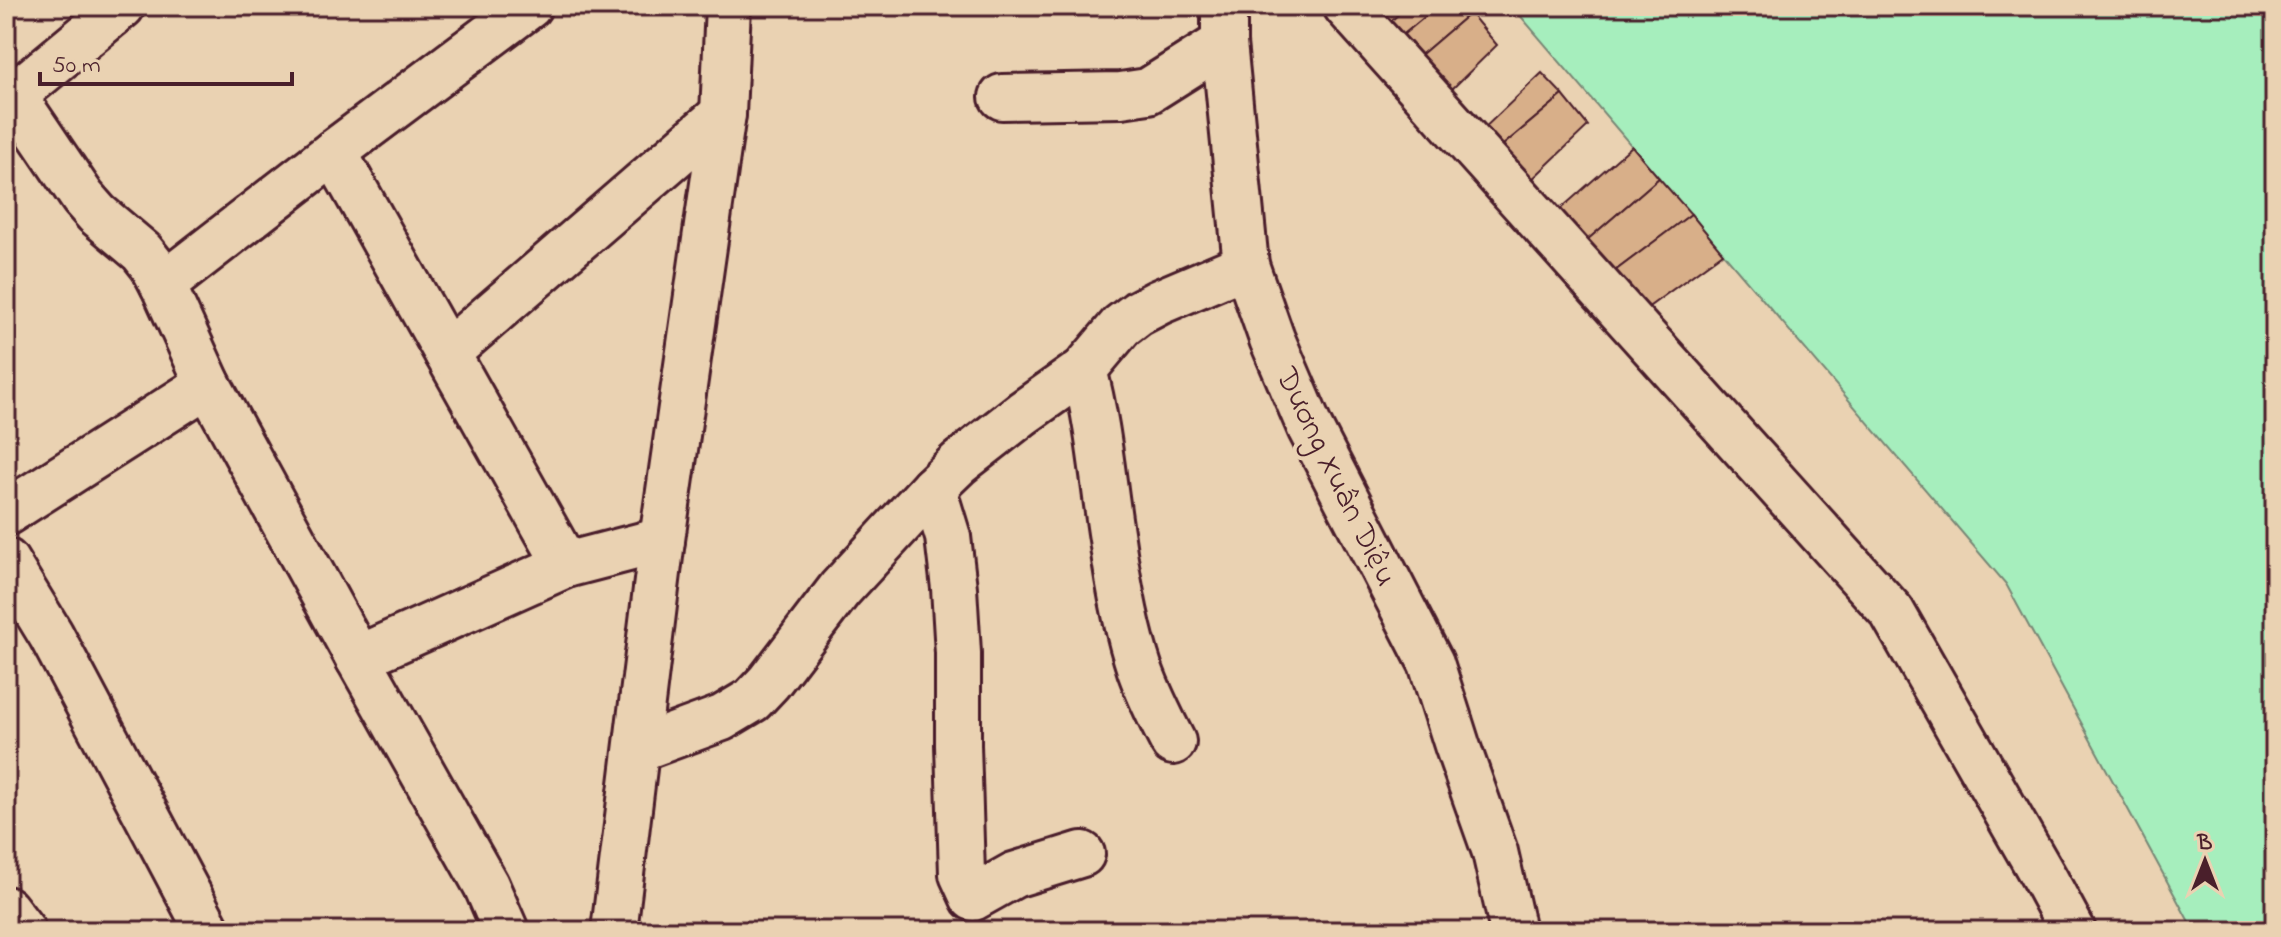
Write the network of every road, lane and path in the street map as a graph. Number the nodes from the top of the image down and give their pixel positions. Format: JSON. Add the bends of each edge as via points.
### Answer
{"nodes":[{"id":1,"x":122,"y":6,"type":"edge"},
{"id":2,"x":529,"y":6,"type":"edge"},
{"id":3,"x":728,"y":6,"type":"edge"},
{"id":4,"x":1346,"y":6,"type":"edge"},
{"id":5,"x":1224,"y":24,"type":"edge"},
{"id":6,"x":1002,"y":97,"type":"dead end"},
{"id":7,"x":10,"y":99,"type":"edge"},
{"id":8,"x":723,"y":114,"type":"junction"},
{"id":9,"x":334,"y":152,"type":"junction"},
{"id":10,"x":1246,"y":265,"type":"junction"},
{"id":11,"x":163,"y":285,"type":"junction"},
{"id":12,"x":447,"y":353,"type":"junction"},
{"id":13,"x":1084,"y":370,"type":"junction"},
{"id":14,"x":208,"y":384,"type":"junction"},
{"id":15,"x":933,"y":488,"type":"junction"},
{"id":16,"x":6,"y":513,"type":"edge"},
{"id":17,"x":662,"y":540,"type":"junction"},
{"id":18,"x":6,"y":561,"type":"edge"},
{"id":19,"x":566,"y":565,"type":"junction"},
{"id":20,"x":358,"y":658,"type":"junction"},
{"id":21,"x":1173,"y":742,"type":"dead end"},
{"id":22,"x":638,"y":749,"type":"junction"},
{"id":23,"x":1082,"y":854,"type":"dead end"},
{"id":24,"x":6,"y":909,"type":"edge"},
{"id":25,"x":23,"y":931,"type":"edge"},
{"id":26,"x":208,"y":931,"type":"edge"},
{"id":27,"x":506,"y":931,"type":"edge"},
{"id":28,"x":614,"y":931,"type":"edge"},
{"id":29,"x":1513,"y":931,"type":"edge"},
{"id":30,"x":2073,"y":931,"type":"edge"}],
"edges":[{"from":1,"to":7,"type":"street"},
{"from":2,"to":9,"type":"street"},
{"from":3,"to":8,"type":"street"},
{"from":4,"to":30,"type":"street","via":[[1892,612]]},
{"from":5,"to":6,"type":"street","via":[[1148,91]]},
{"from":5,"to":10,"type":"street","name":"Dương Xuân Diệu"},
{"from":7,"to":11,"type":"street","via":[[83,198],[142,252]]},
{"from":8,"to":12,"type":"street"},
{"from":8,"to":17,"type":"street"},
{"from":9,"to":11,"type":"street"},
{"from":9,"to":12,"type":"street"},
{"from":10,"to":13,"type":"street","via":[[1138,313]]},
{"from":10,"to":29,"type":"street","name":"Dương Xuân Diệu","via":[[1310,428],[1431,663],[1495,852]]},
{"from":11,"to":14,"type":"street"},
{"from":12,"to":19,"type":"street"},
{"from":13,"to":15,"type":"street","via":[[990,437]]},
{"from":13,"to":21,"type":"street","via":[[1127,618],[1139,668]]},
{"from":14,"to":16,"type":"street"},
{"from":14,"to":20,"type":"street"},
{"from":15,"to":22,"type":"street","via":[[840,589],[752,700],[722,718]]},
{"from":15,"to":23,"type":"street","via":[[948,537],[955,601],[962,874],[973,898],[1014,875]]},
{"from":17,"to":19,"type":"street"},
{"from":17,"to":22,"type":"street"},
{"from":18,"to":26,"type":"street","via":[[51,635]]},
{"from":19,"to":20,"type":"street"},
{"from":20,"to":27,"type":"street","via":[[486,885]]},
{"from":22,"to":28,"type":"street"},
{"from":24,"to":25,"type":"street"}]}
